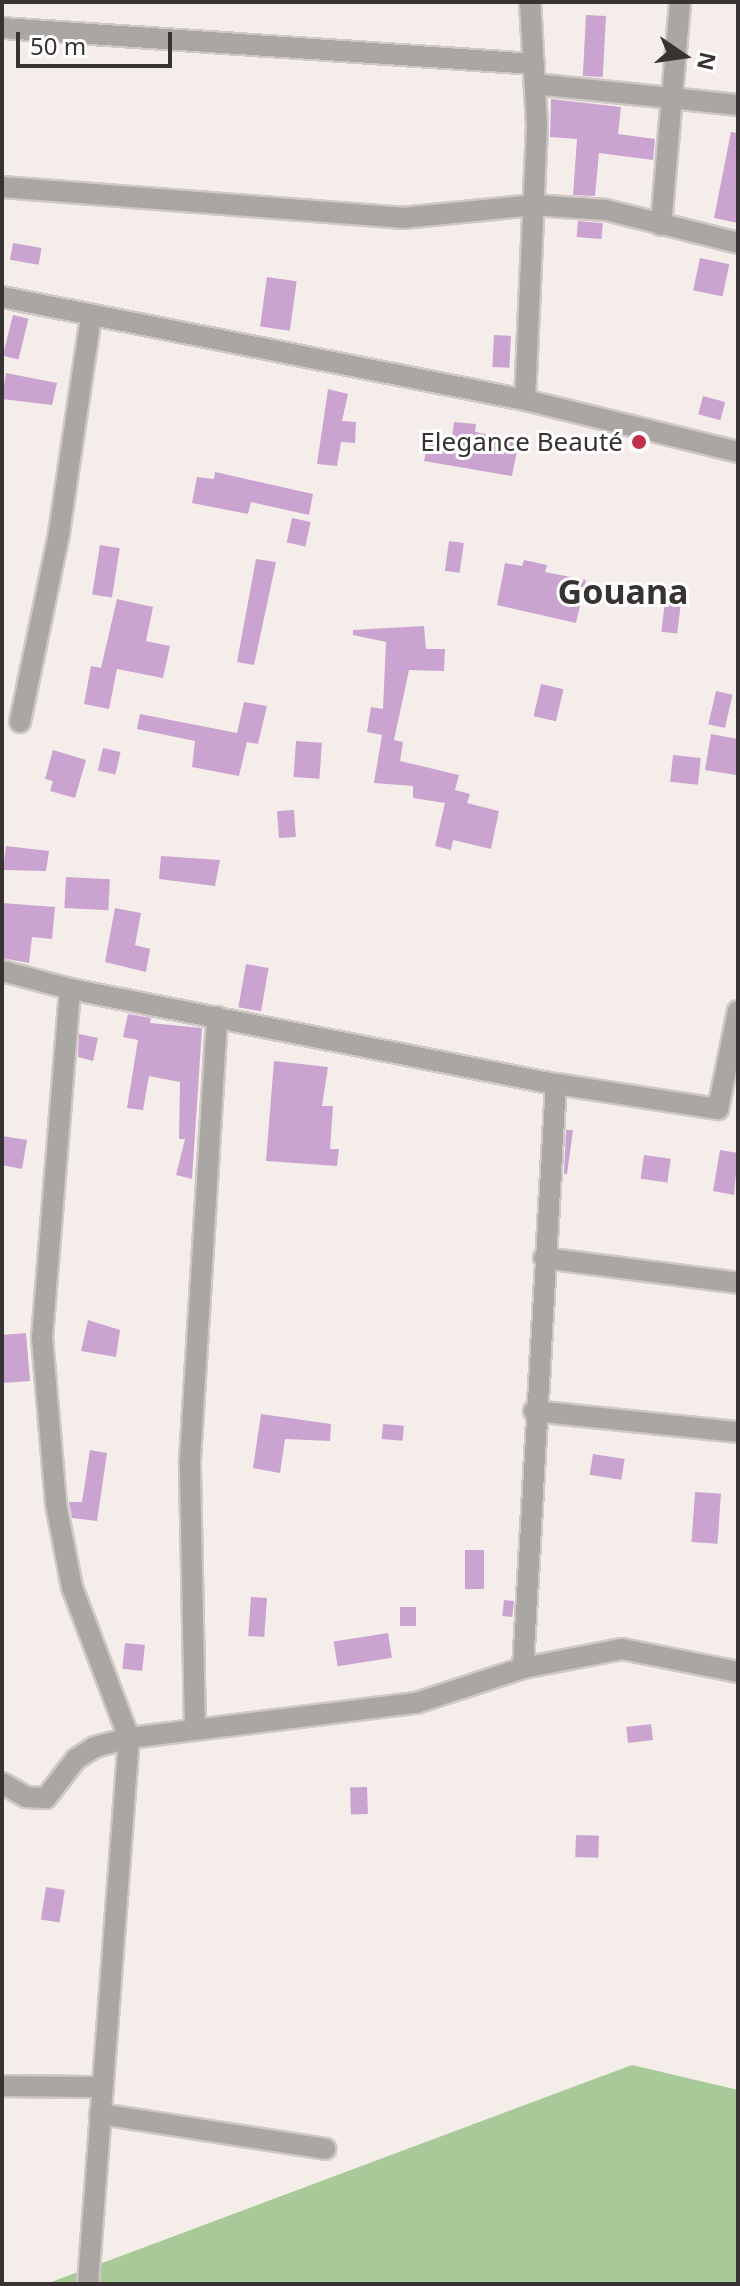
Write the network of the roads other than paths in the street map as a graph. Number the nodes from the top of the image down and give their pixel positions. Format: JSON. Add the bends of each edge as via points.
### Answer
{"nodes":[{"id":1,"x":530,"y":2,"type":"edge"},
{"id":2,"x":680,"y":2,"type":"edge"},
{"id":3,"x":2,"y":28,"type":"edge"},
{"id":4,"x":534,"y":74,"type":"junction"},
{"id":5,"x":672,"y":98,"type":"junction"},
{"id":6,"x":738,"y":105,"type":"edge"},
{"id":7,"x":2,"y":187,"type":"edge"},
{"id":8,"x":534,"y":205,"type":"junction"},
{"id":9,"x":661,"y":225,"type":"junction"},
{"id":10,"x":738,"y":243,"type":"edge"},
{"id":11,"x":2,"y":297,"type":"edge"},
{"id":12,"x":91,"y":316,"type":"junction"},
{"id":13,"x":525,"y":400,"type":"junction"},
{"id":14,"x":738,"y":452,"type":"edge"},
{"id":15,"x":20,"y":722,"type":"dead end"},
{"id":16,"x":2,"y":971,"type":"edge"},
{"id":17,"x":70,"y":989,"type":"junction"},
{"id":18,"x":738,"y":1011,"type":"edge"},
{"id":19,"x":217,"y":1017,"type":"junction"},
{"id":20,"x":556,"y":1084,"type":"junction"},
{"id":21,"x":544,"y":1258,"type":"junction"},
{"id":22,"x":738,"y":1283,"type":"edge"},
{"id":23,"x":534,"y":1411,"type":"junction"},
{"id":24,"x":738,"y":1432,"type":"edge"},
{"id":25,"x":523,"y":1668,"type":"junction"},
{"id":26,"x":738,"y":1672,"type":"edge"},
{"id":27,"x":195,"y":1729,"type":"junction"},
{"id":28,"x":129,"y":1738,"type":"junction"},
{"id":29,"x":2,"y":1783,"type":"edge"},
{"id":30,"x":2,"y":2086,"type":"edge"},
{"id":31,"x":102,"y":2087,"type":"junction"},
{"id":32,"x":100,"y":2114,"type":"junction"},
{"id":33,"x":325,"y":2149,"type":"dead end"},
{"id":34,"x":88,"y":2284,"type":"edge"}],
"edges":[{"from":1,"to":4,"type":"street"},
{"from":2,"to":5,"type":"street"},
{"from":3,"to":4,"type":"street"},
{"from":4,"to":5,"type":"street"},
{"from":4,"to":8,"type":"street"},
{"from":5,"to":6,"type":"street"},
{"from":5,"to":9,"type":"street"},
{"from":7,"to":8,"type":"street","via":[[402,218]]},
{"from":8,"to":9,"type":"street","via":[[606,210]]},
{"from":8,"to":13,"type":"street"},
{"from":9,"to":10,"type":"street"},
{"from":11,"to":12,"type":"street"},
{"from":12,"to":13,"type":"street"},
{"from":12,"to":15,"type":"street","via":[[59,533]]},
{"from":13,"to":14,"type":"street"},
{"from":16,"to":17,"type":"street"},
{"from":17,"to":19,"type":"street"},
{"from":17,"to":28,"type":"street","via":[[42,1338],[56,1504],[72,1587]]},
{"from":18,"to":20,"type":"street","via":[[718,1109]]},
{"from":19,"to":20,"type":"street"},
{"from":19,"to":27,"type":"street","via":[[190,1460]]},
{"from":20,"to":21,"type":"street"},
{"from":21,"to":22,"type":"street"},
{"from":21,"to":23,"type":"street"},
{"from":23,"to":24,"type":"street"},
{"from":23,"to":25,"type":"street"},
{"from":25,"to":26,"type":"street","via":[[622,1649]]},
{"from":25,"to":27,"type":"street","via":[[416,1703]]},
{"from":27,"to":28,"type":"street"},
{"from":28,"to":29,"type":"street","via":[[95,1747],[76,1759],[46,1798],[26,1797]]},
{"from":28,"to":31,"type":"street"},
{"from":30,"to":31,"type":"street"},
{"from":31,"to":32,"type":"street"},
{"from":32,"to":33,"type":"street"},
{"from":32,"to":34,"type":"street"}]}
